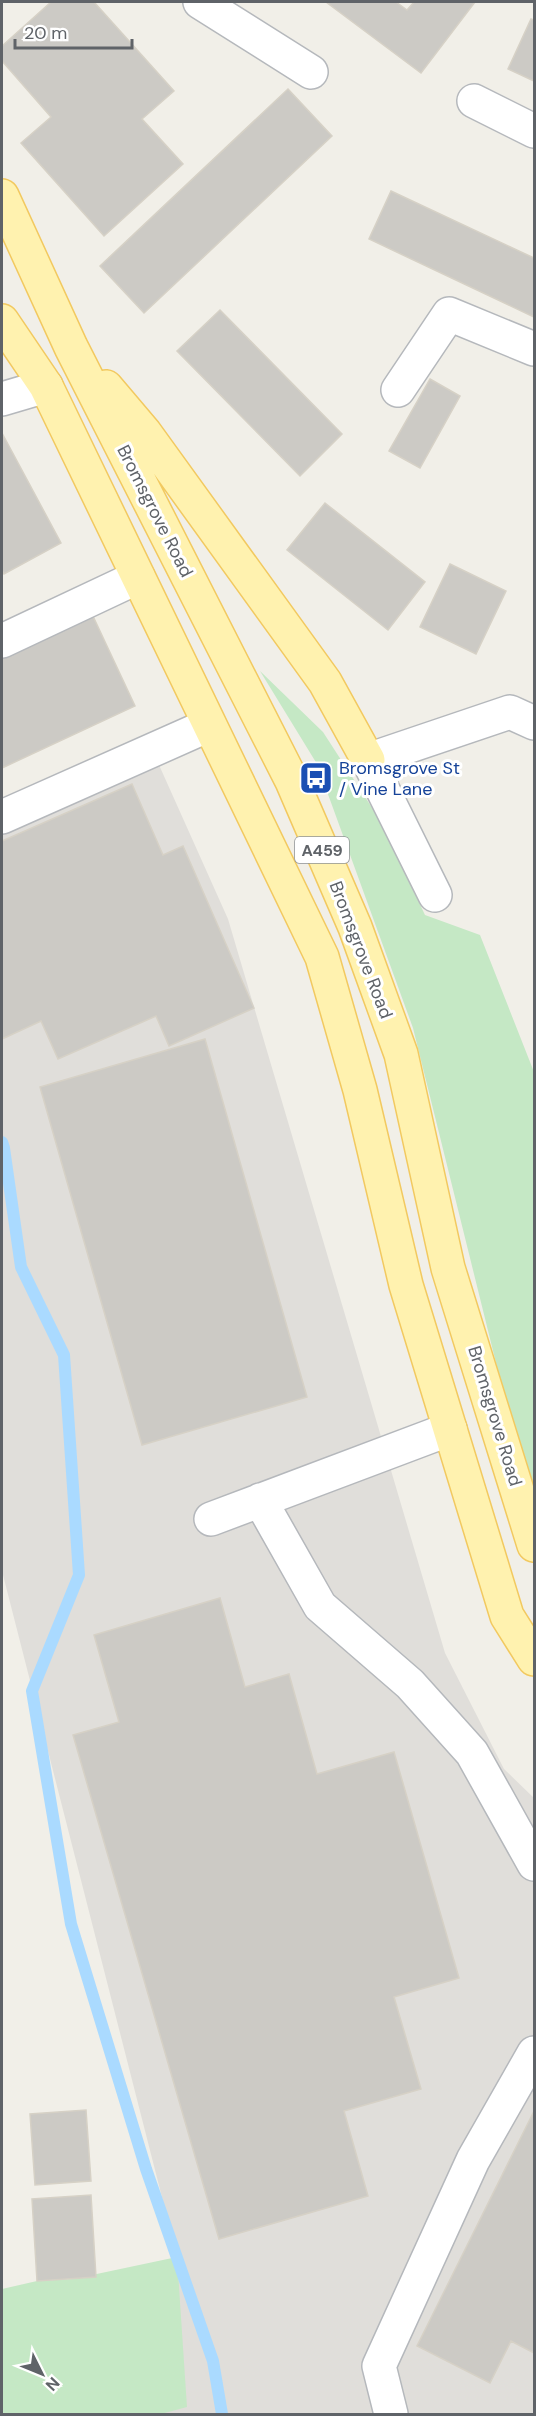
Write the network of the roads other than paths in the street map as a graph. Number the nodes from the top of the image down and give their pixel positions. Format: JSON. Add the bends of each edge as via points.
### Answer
{"nodes":[{"id":1,"x":200,"y":2,"type":"edge"},
{"id":2,"x":311,"y":72,"type":"dead end"},
{"id":3,"x":474,"y":101,"type":"dead end"},
{"id":4,"x":534,"y":131,"type":"edge"},
{"id":5,"x":2,"y":196,"type":"edge"},
{"id":6,"x":2,"y":321,"type":"edge"},
{"id":7,"x":71,"y":347,"type":"junction"},
{"id":8,"x":534,"y":349,"type":"edge"},
{"id":9,"x":46,"y":386,"type":"junction"},
{"id":10,"x":398,"y":390,"type":"dead end"},
{"id":11,"x":2,"y":399,"type":"edge"},
{"id":12,"x":138,"y":577,"type":"junction"},
{"id":13,"x":2,"y":641,"type":"edge"},
{"id":14,"x":534,"y":723,"type":"edge"},
{"id":15,"x":209,"y":725,"type":"junction"},
{"id":16,"x":368,"y":760,"type":"junction"},
{"id":17,"x":2,"y":817,"type":"edge"},
{"id":18,"x":435,"y":895,"type":"dead end"},
{"id":19,"x":450,"y":1429,"type":"junction"},
{"id":20,"x":260,"y":1500,"type":"junction"},
{"id":21,"x":210,"y":1520,"type":"dead end"},
{"id":22,"x":534,"y":1545,"type":"edge"},
{"id":23,"x":534,"y":1659,"type":"edge"},
{"id":24,"x":534,"y":1864,"type":"edge"},
{"id":25,"x":534,"y":2053,"type":"edge"},
{"id":26,"x":391,"y":2415,"type":"edge"}],
"edges":[{"from":1,"to":2,"type":"street"},
{"from":3,"to":4,"type":"street"},
{"from":5,"to":7,"type":"main road","name":"Bromsgrove Road","number":"A459"},
{"from":6,"to":9,"type":"main road","number":"A459"},
{"from":7,"to":16,"type":"main road","via":[[146,433],[326,682]]},
{"from":7,"to":22,"type":"main road","name":"Bromsgrove Road","number":"A459","via":[[292,781],[355,927],[401,1054],[448,1268]]},
{"from":8,"to":10,"type":"street","via":[[449,314]]},
{"from":9,"to":11,"type":"street"},
{"from":9,"to":12,"type":"main road","number":"A459"},
{"from":12,"to":13,"type":"street"},
{"from":12,"to":15,"type":"main road","number":"A459"},
{"from":14,"to":16,"type":"street","via":[[510,712]]},
{"from":15,"to":17,"type":"street"},
{"from":15,"to":19,"type":"main road","number":"A459","via":[[322,957],[360,1090],[406,1285]]},
{"from":16,"to":18,"type":"street"},
{"from":19,"to":20,"type":"street"},
{"from":19,"to":23,"type":"main road","number":"A459","via":[[507,1616]]},
{"from":20,"to":21,"type":"street"},
{"from":20,"to":24,"type":"street","via":[[320,1606],[410,1684],[472,1753]]},
{"from":25,"to":26,"type":"street","via":[[473,2160],[379,2366]]}]}
